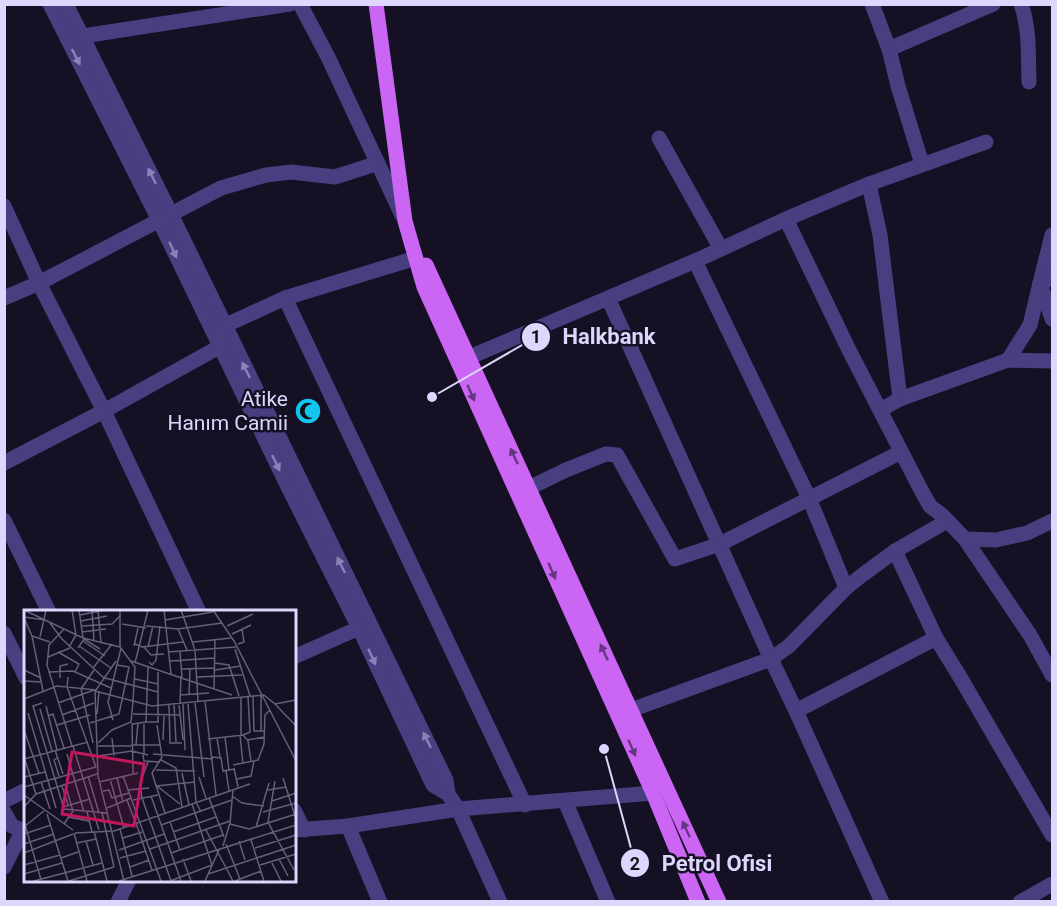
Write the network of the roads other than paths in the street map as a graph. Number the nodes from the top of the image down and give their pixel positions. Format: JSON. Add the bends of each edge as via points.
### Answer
{"nodes":[{"id":1,"x":50,"y":4,"type":"edge"},
{"id":2,"x":66,"y":4,"type":"edge"},
{"id":3,"x":290,"y":4,"type":"edge"},
{"id":4,"x":300,"y":4,"type":"edge"},
{"id":5,"x":376,"y":4,"type":"edge"},
{"id":6,"x":872,"y":4,"type":"edge"},
{"id":7,"x":993,"y":4,"type":"edge"},
{"id":8,"x":1021,"y":4,"type":"edge"},
{"id":9,"x":83,"y":36,"type":"junction"},
{"id":10,"x":889,"y":49,"type":"junction"},
{"id":11,"x":1029,"y":82,"type":"dead end"},
{"id":12,"x":659,"y":138,"type":"dead end"},
{"id":13,"x":986,"y":142,"type":"dead end"},
{"id":14,"x":378,"y":163,"type":"junction"},
{"id":15,"x":922,"y":164,"type":"junction"},
{"id":16,"x":869,"y":184,"type":"junction"},
{"id":17,"x":4,"y":206,"type":"edge"},
{"id":18,"x":165,"y":217,"type":"junction"},
{"id":19,"x":786,"y":219,"type":"junction"},
{"id":20,"x":405,"y":221,"type":"junction"},
{"id":21,"x":1053,"y":235,"type":"edge"},
{"id":22,"x":721,"y":249,"type":"junction"},
{"id":23,"x":416,"y":258,"type":"junction"},
{"id":24,"x":695,"y":261,"type":"junction"},
{"id":25,"x":1046,"y":280,"type":"edge"},
{"id":26,"x":39,"y":283,"type":"junction"},
{"id":27,"x":4,"y":298,"type":"edge"},
{"id":28,"x":285,"y":298,"type":"junction"},
{"id":29,"x":608,"y":298,"type":"junction"},
{"id":30,"x":1053,"y":318,"type":"edge"},
{"id":31,"x":224,"y":326,"type":"junction"},
{"id":32,"x":219,"y":347,"type":"junction"},
{"id":33,"x":463,"y":360,"type":"junction"},
{"id":34,"x":1008,"y":360,"type":"junction"},
{"id":35,"x":1053,"y":361,"type":"edge"},
{"id":36,"x":900,"y":399,"type":"junction"},
{"id":37,"x":880,"y":410,"type":"junction"},
{"id":38,"x":104,"y":411,"type":"junction"},
{"id":39,"x":901,"y":452,"type":"junction"},
{"id":40,"x":4,"y":463,"type":"edge"},
{"id":41,"x":529,"y":488,"type":"junction"},
{"id":42,"x":809,"y":498,"type":"junction"},
{"id":43,"x":4,"y":520,"type":"edge"},
{"id":44,"x":947,"y":521,"type":"junction"},
{"id":45,"x":1053,"y":521,"type":"edge"},
{"id":46,"x":964,"y":538,"type":"junction"},
{"id":47,"x":720,"y":544,"type":"junction"},
{"id":48,"x":895,"y":551,"type":"junction"},
{"id":49,"x":846,"y":588,"type":"junction"},
{"id":50,"x":48,"y":610,"type":"edge"},
{"id":51,"x":198,"y":610,"type":"edge"},
{"id":52,"x":359,"y":628,"type":"junction"},
{"id":53,"x":4,"y":633,"type":"edge"},
{"id":54,"x":936,"y":638,"type":"junction"},
{"id":55,"x":296,"y":656,"type":"edge"},
{"id":56,"x":771,"y":659,"type":"junction"},
{"id":57,"x":24,"y":674,"type":"edge"},
{"id":58,"x":1053,"y":675,"type":"edge"},
{"id":59,"x":631,"y":710,"type":"junction"},
{"id":60,"x":796,"y":711,"type":"junction"},
{"id":61,"x":24,"y":791,"type":"edge"},
{"id":62,"x":653,"y":793,"type":"junction"},
{"id":63,"x":447,"y":794,"type":"junction"},
{"id":64,"x":4,"y":801,"type":"edge"},
{"id":65,"x":565,"y":801,"type":"junction"},
{"id":66,"x":525,"y":805,"type":"junction"},
{"id":67,"x":458,"y":809,"type":"junction"},
{"id":68,"x":14,"y":825,"type":"edge"},
{"id":69,"x":348,"y":826,"type":"junction"},
{"id":70,"x":299,"y":830,"type":"edge"},
{"id":71,"x":1053,"y":835,"type":"edge"},
{"id":72,"x":4,"y":867,"type":"edge"},
{"id":73,"x":128,"y":882,"type":"edge"},
{"id":74,"x":1053,"y":884,"type":"edge"},
{"id":75,"x":118,"y":902,"type":"edge"},
{"id":76,"x":380,"y":902,"type":"edge"},
{"id":77,"x":500,"y":902,"type":"edge"},
{"id":78,"x":608,"y":902,"type":"edge"},
{"id":79,"x":698,"y":902,"type":"edge"},
{"id":80,"x":719,"y":902,"type":"edge"},
{"id":81,"x":882,"y":902,"type":"edge"},
{"id":82,"x":1020,"y":902,"type":"edge"}],
"edges":[{"from":1,"to":18,"type":"street","one_way":true},
{"from":2,"to":9,"type":"street"},
{"from":3,"to":9,"type":"street"},
{"from":4,"to":14,"type":"street"},
{"from":5,"to":20,"type":"main road"},
{"from":6,"to":10,"type":"street"},
{"from":7,"to":10,"type":"street"},
{"from":8,"to":11,"type":"street"},
{"from":18,"to":9,"type":"street","one_way":true},
{"from":10,"to":15,"type":"street"},
{"from":12,"to":22,"type":"street"},
{"from":13,"to":15,"type":"street"},
{"from":14,"to":18,"type":"street","via":[[335,177],[291,172],[266,175],[221,188]]},
{"from":14,"to":20,"type":"street"},
{"from":15,"to":16,"type":"street"},
{"from":16,"to":19,"type":"street"},
{"from":16,"to":36,"type":"street","via":[[880,235]]},
{"from":17,"to":26,"type":"street"},
{"from":18,"to":26,"type":"street"},
{"from":18,"to":31,"type":"street"},
{"from":18,"to":32,"type":"street","one_way":true},
{"from":19,"to":22,"type":"street"},
{"from":19,"to":37,"type":"street"},
{"from":20,"to":23,"type":"main road"},
{"from":20,"to":33,"type":"main road"},
{"from":21,"to":25,"type":"street"},
{"from":22,"to":24,"type":"street"},
{"from":23,"to":28,"type":"street"},
{"from":23,"to":33,"type":"main road","via":[[424,286]]},
{"from":24,"to":29,"type":"street"},
{"from":24,"to":42,"type":"street"},
{"from":25,"to":30,"type":"street"},
{"from":25,"to":34,"type":"street","via":[[1030,325]]},
{"from":26,"to":27,"type":"street"},
{"from":26,"to":38,"type":"street"},
{"from":28,"to":31,"type":"street"},
{"from":28,"to":66,"type":"street"},
{"from":29,"to":33,"type":"street"},
{"from":29,"to":47,"type":"street"},
{"from":31,"to":32,"type":"street"},
{"from":63,"to":31,"type":"street","one_way":true,"via":[[446,780]]},
{"from":32,"to":38,"type":"street"},
{"from":32,"to":52,"type":"street","one_way":true},
{"from":41,"to":33,"type":"main road","one_way":true},
{"from":33,"to":62,"type":"main road","one_way":true},
{"from":34,"to":35,"type":"street"},
{"from":34,"to":36,"type":"street"},
{"from":36,"to":37,"type":"street"},
{"from":37,"to":39,"type":"street"},
{"from":38,"to":40,"type":"street"},
{"from":38,"to":51,"type":"street"},
{"from":39,"to":42,"type":"street"},
{"from":39,"to":44,"type":"street","via":[[930,506]]},
{"from":41,"to":47,"type":"street","via":[[606,454],[617,455],[675,559]]},
{"from":59,"to":41,"type":"main road","one_way":true},
{"from":42,"to":47,"type":"street"},
{"from":42,"to":49,"type":"street"},
{"from":43,"to":50,"type":"street"},
{"from":44,"to":46,"type":"street"},
{"from":44,"to":48,"type":"street"},
{"from":45,"to":46,"type":"street","via":[[1027,533],[996,540]]},
{"from":46,"to":58,"type":"street"},
{"from":47,"to":56,"type":"street"},
{"from":48,"to":49,"type":"street"},
{"from":48,"to":54,"type":"street"},
{"from":49,"to":56,"type":"street"},
{"from":52,"to":55,"type":"street"},
{"from":52,"to":63,"type":"street","one_way":true,"via":[[433,785]]},
{"from":53,"to":57,"type":"street"},
{"from":54,"to":60,"type":"street"},
{"from":54,"to":71,"type":"street"},
{"from":56,"to":59,"type":"street"},
{"from":56,"to":60,"type":"street"},
{"from":80,"to":59,"type":"main road","one_way":true},
{"from":60,"to":81,"type":"street"},
{"from":61,"to":64,"type":"street"},
{"from":62,"to":65,"type":"street"},
{"from":62,"to":79,"type":"main road"},
{"from":63,"to":67,"type":"street"},
{"from":65,"to":66,"type":"street"},
{"from":65,"to":78,"type":"street"},
{"from":66,"to":67,"type":"street"},
{"from":67,"to":69,"type":"street"},
{"from":67,"to":77,"type":"street"},
{"from":68,"to":72,"type":"street"},
{"from":69,"to":70,"type":"street"},
{"from":69,"to":76,"type":"street"},
{"from":73,"to":75,"type":"street"},
{"from":74,"to":82,"type":"street"}]}
